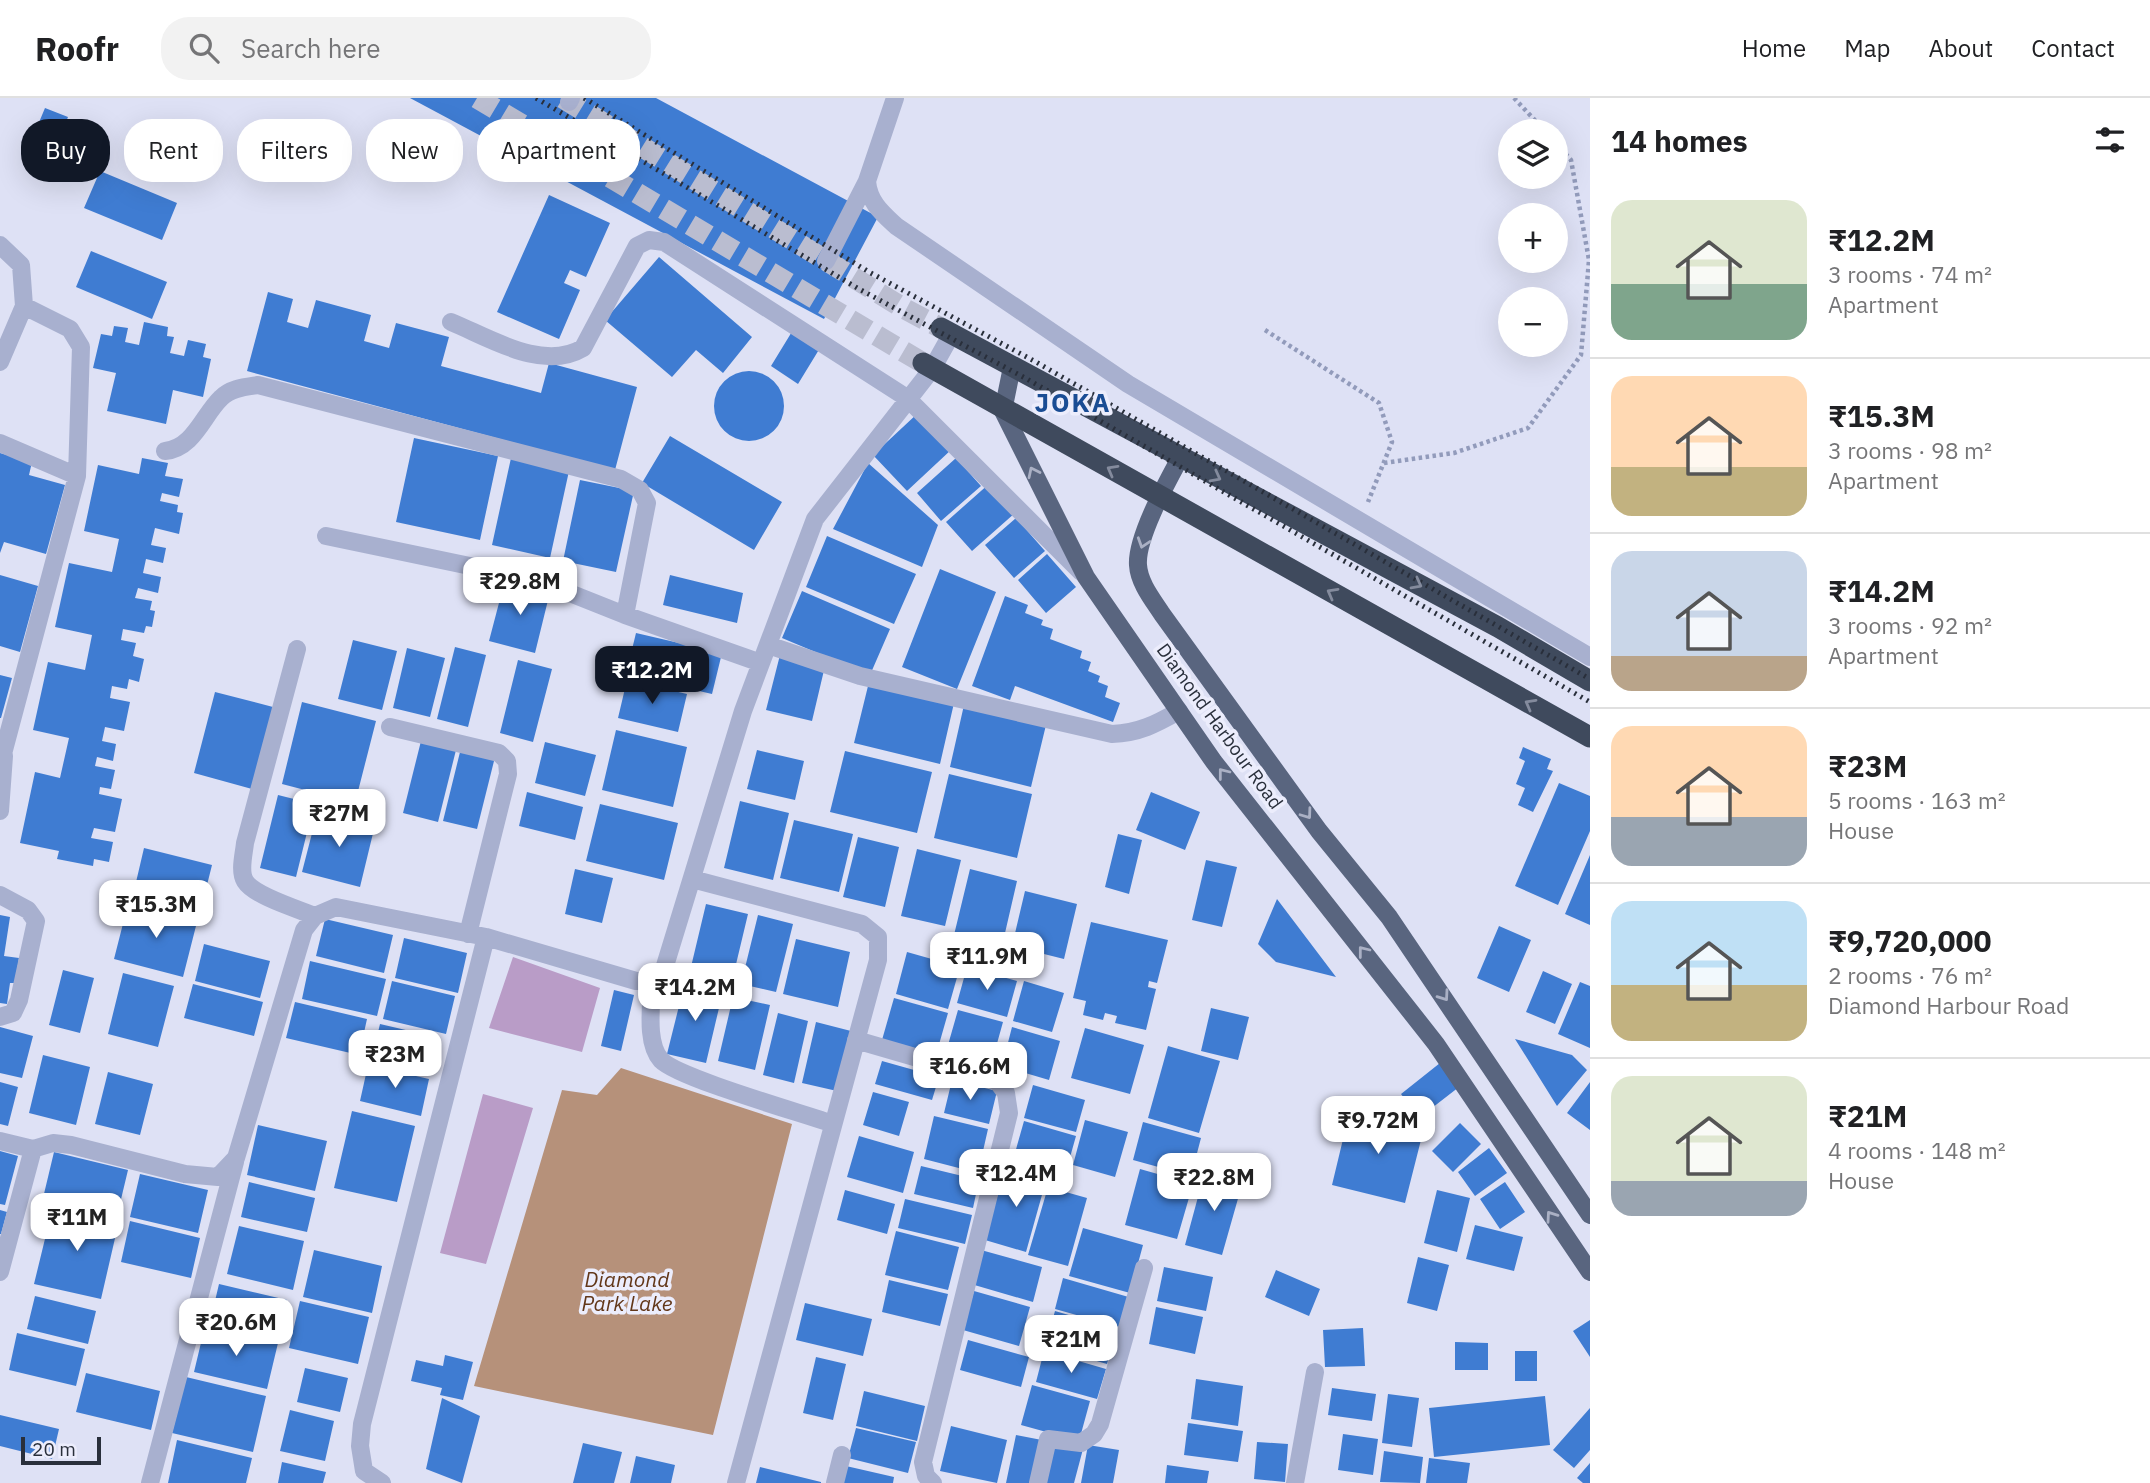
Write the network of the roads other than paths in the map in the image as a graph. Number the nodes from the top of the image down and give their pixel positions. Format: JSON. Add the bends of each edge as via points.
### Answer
{"nodes":[{"id":1,"x":895,"y":98,"type":"edge"},
{"id":2,"x":867,"y":181,"type":"junction"},
{"id":3,"x":0,"y":245,"type":"edge"},
{"id":4,"x":826,"y":261,"type":"dead end"},
{"id":5,"x":24,"y":306,"type":"junction"},
{"id":6,"x":451,"y":322,"type":"dead end"},
{"id":7,"x":946,"y":332,"type":"joint"},
{"id":8,"x":0,"y":362,"type":"edge"},
{"id":9,"x":927,"y":366,"type":"junction"},
{"id":10,"x":1012,"y":366,"type":"junction"},
{"id":11,"x":907,"y":398,"type":"junction"},
{"id":12,"x":1003,"y":411,"type":"junction"},
{"id":13,"x":0,"y":443,"type":"edge"},
{"id":14,"x":166,"y":451,"type":"dead end"},
{"id":15,"x":1180,"y":458,"type":"junction"},
{"id":16,"x":77,"y":476,"type":"junction"},
{"id":17,"x":1160,"y":496,"type":"junction"},
{"id":18,"x":326,"y":536,"type":"dead end"},
{"id":19,"x":1086,"y":577,"type":"junction"},
{"id":20,"x":625,"y":615,"type":"junction"},
{"id":21,"x":768,"y":645,"type":"junction"},
{"id":22,"x":297,"y":649,"type":"dead end"},
{"id":23,"x":1590,"y":657,"type":"edge"},
{"id":24,"x":761,"y":663,"type":"junction"},
{"id":25,"x":1590,"y":681,"type":"edge"},
{"id":26,"x":1179,"y":711,"type":"junction"},
{"id":27,"x":390,"y":727,"type":"dead end"},
{"id":28,"x":1590,"y":737,"type":"edge"},
{"id":29,"x":2,"y":760,"type":"edge"},
{"id":30,"x":0,"y":811,"type":"edge"},
{"id":31,"x":692,"y":879,"type":"junction"},
{"id":32,"x":0,"y":895,"type":"edge"},
{"id":33,"x":315,"y":916,"type":"junction"},
{"id":34,"x":468,"y":934,"type":"junction"},
{"id":35,"x":486,"y":937,"type":"junction"},
{"id":36,"x":652,"y":981,"type":"junction"},
{"id":37,"x":0,"y":1017,"type":"edge"},
{"id":38,"x":856,"y":1040,"type":"junction"},
{"id":39,"x":833,"y":1124,"type":"junction"},
{"id":40,"x":0,"y":1141,"type":"edge"},
{"id":41,"x":33,"y":1149,"type":"junction"},
{"id":42,"x":236,"y":1158,"type":"junction"},
{"id":43,"x":1590,"y":1215,"type":"edge"},
{"id":44,"x":1144,"y":1268,"type":"dead end"},
{"id":45,"x":0,"y":1272,"type":"edge"},
{"id":46,"x":1590,"y":1272,"type":"edge"},
{"id":47,"x":1315,"y":1372,"type":"dead end"},
{"id":48,"x":842,"y":1455,"type":"dead end"},
{"id":49,"x":150,"y":1483,"type":"edge"},
{"id":50,"x":382,"y":1483,"type":"edge"},
{"id":51,"x":736,"y":1483,"type":"edge"},
{"id":52,"x":835,"y":1483,"type":"edge"},
{"id":53,"x":933,"y":1483,"type":"edge"},
{"id":54,"x":1038,"y":1483,"type":"edge"},
{"id":55,"x":1295,"y":1483,"type":"edge"}],
"edges":[{"from":1,"to":2,"type":"street"},
{"from":2,"to":4,"type":"street"},
{"from":2,"to":23,"type":"street","via":[[875,206],[896,226],[1128,384]]},
{"from":3,"to":5,"type":"street","via":[[20,265]]},
{"from":5,"to":8,"type":"street"},
{"from":5,"to":16,"type":"street","via":[[70,329],[81,347]]},
{"from":6,"to":11,"type":"street","via":[[528,353],[570,356],[583,348],[637,246],[649,240],[664,242]]},
{"from":7,"to":9,"type":"street"},
{"from":7,"to":10,"type":"highway"},
{"from":9,"to":11,"type":"street"},
{"from":9,"to":12,"type":"highway"},
{"from":10,"to":12,"type":"main road"},
{"from":10,"to":15,"type":"highway"},
{"from":11,"to":19,"type":"street"},
{"from":11,"to":21,"type":"street","via":[[815,519]]},
{"from":17,"to":12,"type":"highway","one_way":true},
{"from":19,"to":12,"type":"main road","name":"Diamond Harbour Road","one_way":true},
{"from":13,"to":16,"type":"street"},
{"from":14,"to":20,"type":"street","via":[[179,448],[192,436],[222,397],[258,385],[621,479],[640,490],[647,503]]},
{"from":15,"to":17,"type":"main road"},
{"from":15,"to":25,"type":"highway","one_way":true},
{"from":16,"to":29,"type":"street"},
{"from":28,"to":17,"type":"highway","one_way":true},
{"from":17,"to":43,"type":"main road","one_way":true,"via":[[1138,565],[1162,614],[1319,831],[1389,917]]},
{"from":18,"to":20,"type":"street","via":[[537,580]]},
{"from":19,"to":26,"type":"main road","name":"Diamond Harbour Road"},
{"from":20,"to":24,"type":"street"},
{"from":21,"to":24,"type":"street"},
{"from":21,"to":26,"type":"street","via":[[860,676],[1112,734],[1149,728]]},
{"from":22,"to":33,"type":"street","via":[[242,867],[244,880],[254,890]]},
{"from":24,"to":31,"type":"street"},
{"from":46,"to":26,"type":"main road","name":"Diamond Harbour Road","one_way":true,"via":[[1436,1044]]},
{"from":27,"to":34,"type":"street","via":[[499,753],[507,761],[508,774]]},
{"from":29,"to":30,"type":"street"},
{"from":31,"to":36,"type":"street","via":[[664,969]]},
{"from":31,"to":38,"type":"street","via":[[862,925],[878,937],[878,960]]},
{"from":32,"to":37,"type":"street","via":[[28,909],[36,921],[19,1000],[13,1013]]},
{"from":33,"to":34,"type":"street","via":[[336,907]]},
{"from":33,"to":42,"type":"street","via":[[304,930]]},
{"from":34,"to":35,"type":"street"},
{"from":35,"to":36,"type":"street","via":[[636,981]]},
{"from":35,"to":50,"type":"street","via":[[362,1424],[364,1471]]},
{"from":36,"to":39,"type":"street","via":[[653,1039],[661,1059],[685,1073]]},
{"from":38,"to":39,"type":"street"},
{"from":38,"to":53,"type":"street","via":[[997,1081],[1006,1093],[1009,1113],[923,1462]]},
{"from":39,"to":51,"type":"street"},
{"from":40,"to":41,"type":"street"},
{"from":41,"to":42,"type":"street","via":[[53,1143],[71,1145],[185,1174],[218,1177]]},
{"from":41,"to":45,"type":"street"},
{"from":42,"to":49,"type":"street"},
{"from":44,"to":54,"type":"street","via":[[1094,1434],[1081,1443],[1048,1439]]},
{"from":47,"to":55,"type":"street"},
{"from":48,"to":52,"type":"street"}]}
